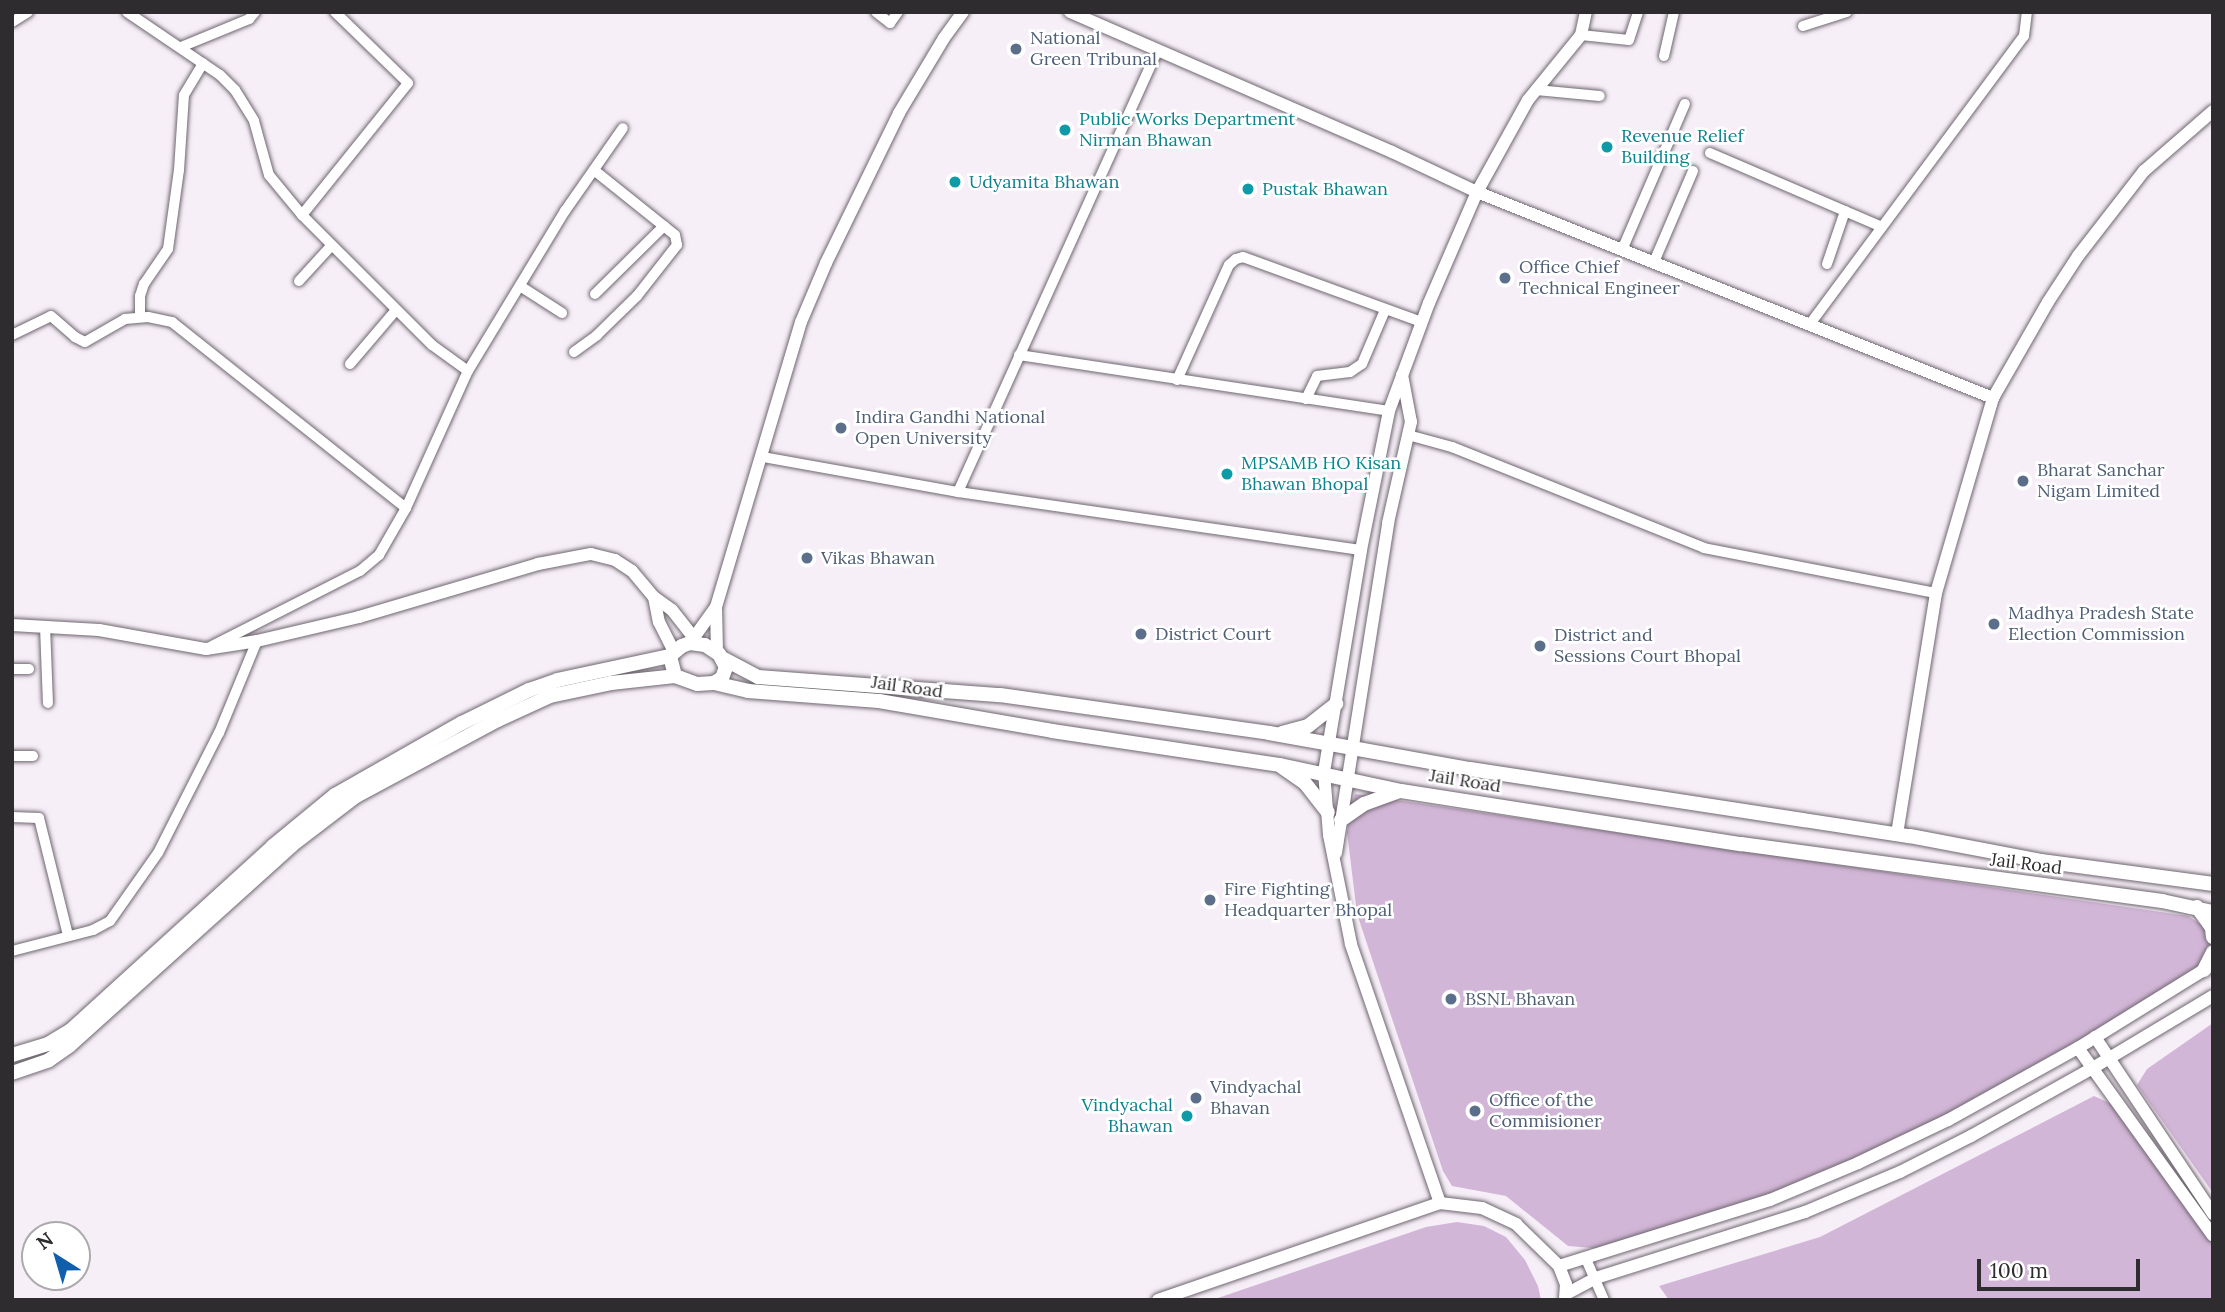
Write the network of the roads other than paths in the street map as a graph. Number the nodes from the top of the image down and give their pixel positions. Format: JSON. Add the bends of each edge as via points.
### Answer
{"nodes":[{"id":1,"x":28,"y":12,"type":"edge"},
{"id":2,"x":127,"y":12,"type":"edge"},
{"id":3,"x":255,"y":12,"type":"edge"},
{"id":4,"x":335,"y":12,"type":"edge"},
{"id":5,"x":876,"y":12,"type":"edge"},
{"id":6,"x":898,"y":12,"type":"edge"},
{"id":7,"x":963,"y":12,"type":"edge"},
{"id":8,"x":1070,"y":12,"type":"edge"},
{"id":9,"x":1586,"y":12,"type":"edge"},
{"id":10,"x":1638,"y":12,"type":"edge"},
{"id":11,"x":1674,"y":12,"type":"edge"},
{"id":12,"x":1847,"y":12,"type":"edge"},
{"id":13,"x":2026,"y":12,"type":"edge"},
{"id":14,"x":1825,"y":15,"type":"edge"},
{"id":15,"x":13,"y":18,"type":"edge"},
{"id":16,"x":1803,"y":26,"type":"dead end"},
{"id":17,"x":1581,"y":35,"type":"junction"},
{"id":18,"x":181,"y":47,"type":"junction"},
{"id":19,"x":1157,"y":51,"type":"junction"},
{"id":20,"x":1664,"y":56,"type":"dead end"},
{"id":21,"x":204,"y":63,"type":"junction"},
{"id":22,"x":1536,"y":90,"type":"junction"},
{"id":23,"x":1600,"y":96,"type":"dead end"},
{"id":24,"x":1685,"y":104,"type":"dead end"},
{"id":25,"x":2213,"y":111,"type":"edge"},
{"id":26,"x":623,"y":128,"type":"dead end"},
{"id":27,"x":1710,"y":153,"type":"dead end"},
{"id":28,"x":594,"y":170,"type":"junction"},
{"id":29,"x":1692,"y":171,"type":"dead end"},
{"id":30,"x":1477,"y":192,"type":"junction"},
{"id":31,"x":1846,"y":211,"type":"junction"},
{"id":32,"x":302,"y":215,"type":"junction"},
{"id":33,"x":664,"y":226,"type":"junction"},
{"id":34,"x":1882,"y":227,"type":"junction"},
{"id":35,"x":331,"y":246,"type":"junction"},
{"id":36,"x":1622,"y":250,"type":"junction"},
{"id":37,"x":1654,"y":262,"type":"junction"},
{"id":38,"x":1827,"y":264,"type":"dead end"},
{"id":39,"x":299,"y":281,"type":"dead end"},
{"id":40,"x":520,"y":286,"type":"junction"},
{"id":41,"x":595,"y":294,"type":"dead end"},
{"id":42,"x":396,"y":310,"type":"junction"},
{"id":43,"x":1385,"y":310,"type":"junction"},
{"id":44,"x":562,"y":313,"type":"dead end"},
{"id":45,"x":140,"y":317,"type":"junction"},
{"id":46,"x":1422,"y":322,"type":"junction"},
{"id":47,"x":1810,"y":324,"type":"junction"},
{"id":48,"x":12,"y":335,"type":"edge"},
{"id":49,"x":573,"y":352,"type":"dead end"},
{"id":50,"x":1019,"y":355,"type":"junction"},
{"id":51,"x":350,"y":364,"type":"dead end"},
{"id":52,"x":468,"y":370,"type":"junction"},
{"id":53,"x":1402,"y":375,"type":"junction"},
{"id":54,"x":1177,"y":380,"type":"junction"},
{"id":55,"x":1993,"y":398,"type":"junction"},
{"id":56,"x":1306,"y":399,"type":"junction"},
{"id":57,"x":1389,"y":411,"type":"junction"},
{"id":58,"x":1408,"y":435,"type":"junction"},
{"id":59,"x":763,"y":457,"type":"junction"},
{"id":60,"x":958,"y":492,"type":"junction"},
{"id":61,"x":407,"y":508,"type":"junction"},
{"id":62,"x":1361,"y":550,"type":"junction"},
{"id":63,"x":1936,"y":593,"type":"junction"},
{"id":64,"x":654,"y":597,"type":"junction"},
{"id":65,"x":716,"y":607,"type":"junction"},
{"id":66,"x":12,"y":625,"type":"edge"},
{"id":67,"x":45,"y":626,"type":"junction"},
{"id":68,"x":257,"y":641,"type":"junction"},
{"id":69,"x":694,"y":641,"type":"junction"},
{"id":70,"x":206,"y":649,"type":"junction"},
{"id":71,"x":672,"y":653,"type":"junction"},
{"id":72,"x":720,"y":655,"type":"junction"},
{"id":73,"x":12,"y":669,"type":"edge"},
{"id":74,"x":29,"y":669,"type":"dead end"},
{"id":75,"x":675,"y":676,"type":"junction"},
{"id":76,"x":714,"y":683,"type":"junction"},
{"id":77,"x":48,"y":703,"type":"dead end"},
{"id":78,"x":1336,"y":704,"type":"junction"},
{"id":79,"x":1278,"y":734,"type":"junction"},
{"id":80,"x":1329,"y":743,"type":"junction"},
{"id":81,"x":1354,"y":747,"type":"junction"},
{"id":82,"x":12,"y":756,"type":"edge"},
{"id":83,"x":33,"y":756,"type":"dead end"},
{"id":84,"x":1280,"y":765,"type":"junction"},
{"id":85,"x":1324,"y":772,"type":"junction"},
{"id":86,"x":1349,"y":778,"type":"junction"},
{"id":87,"x":1401,"y":791,"type":"junction"},
{"id":88,"x":1334,"y":816,"type":"junction"},
{"id":89,"x":12,"y":817,"type":"edge"},
{"id":90,"x":1896,"y":834,"type":"junction"},
{"id":91,"x":2213,"y":884,"type":"edge"},
{"id":92,"x":2197,"y":907,"type":"junction"},
{"id":93,"x":2213,"y":912,"type":"edge"},
{"id":94,"x":68,"y":935,"type":"junction"},
{"id":95,"x":2213,"y":937,"type":"edge"},
{"id":96,"x":12,"y":951,"type":"edge"},
{"id":97,"x":2213,"y":952,"type":"edge"},
{"id":98,"x":2208,"y":967,"type":"edge"},
{"id":99,"x":2213,"y":996,"type":"edge"},
{"id":100,"x":2095,"y":1037,"type":"junction"},
{"id":101,"x":2078,"y":1048,"type":"junction"},
{"id":102,"x":12,"y":1055,"type":"edge"},
{"id":103,"x":2108,"y":1059,"type":"junction"},
{"id":104,"x":2091,"y":1069,"type":"junction"},
{"id":105,"x":12,"y":1073,"type":"edge"},
{"id":106,"x":1440,"y":1203,"type":"junction"},
{"id":107,"x":2213,"y":1214,"type":"edge"},
{"id":108,"x":2213,"y":1236,"type":"edge"},
{"id":109,"x":1586,"y":1259,"type":"junction"},
{"id":110,"x":1559,"y":1266,"type":"junction"},
{"id":111,"x":1596,"y":1278,"type":"junction"},
{"id":112,"x":1565,"y":1297,"type":"edge"},
{"id":113,"x":1158,"y":1300,"type":"edge"},
{"id":114,"x":1604,"y":1300,"type":"edge"}],
"edges":[{"from":1,"to":15,"type":"street"},
{"from":2,"to":18,"type":"street","via":[[156,35]]},
{"from":3,"to":18,"type":"street","via":[[249,19]]},
{"from":4,"to":32,"type":"street","via":[[408,83]]},
{"from":5,"to":6,"type":"street","via":[[890,23]]},
{"from":7,"to":59,"type":"street","via":[[899,113],[826,263],[801,322]]},
{"from":8,"to":19,"type":"street"},
{"from":9,"to":17,"type":"street"},
{"from":10,"to":17,"type":"street","via":[[1629,40]]},
{"from":11,"to":20,"type":"street"},
{"from":12,"to":14,"type":"street"},
{"from":13,"to":34,"type":"street","via":[[2024,36]]},
{"from":14,"to":16,"type":"street"},
{"from":17,"to":22,"type":"street"},
{"from":18,"to":21,"type":"street"},
{"from":19,"to":30,"type":"street"},
{"from":19,"to":50,"type":"street"},
{"from":21,"to":32,"type":"street","via":[[235,90],[254,121],[269,175]]},
{"from":21,"to":45,"type":"street","via":[[184,95],[168,249],[144,284]]},
{"from":22,"to":23,"type":"street"},
{"from":22,"to":30,"type":"street"},
{"from":24,"to":36,"type":"street"},
{"from":25,"to":55,"type":"street","via":[[2144,171],[2078,256]]},
{"from":26,"to":28,"type":"street"},
{"from":27,"to":31,"type":"street"},
{"from":28,"to":33,"type":"street"},
{"from":28,"to":40,"type":"street"},
{"from":29,"to":37,"type":"street"},
{"from":30,"to":36,"type":"street"},
{"from":30,"to":46,"type":"street"},
{"from":31,"to":34,"type":"street"},
{"from":31,"to":38,"type":"street"},
{"from":32,"to":35,"type":"street"},
{"from":33,"to":41,"type":"street"},
{"from":33,"to":49,"type":"street","via":[[678,240],[676,249],[612,320]]},
{"from":34,"to":47,"type":"street"},
{"from":35,"to":39,"type":"street"},
{"from":35,"to":42,"type":"street"},
{"from":36,"to":37,"type":"street"},
{"from":37,"to":47,"type":"street"},
{"from":40,"to":44,"type":"street"},
{"from":40,"to":52,"type":"street"},
{"from":42,"to":51,"type":"street"},
{"from":42,"to":52,"type":"street","via":[[432,345]]},
{"from":43,"to":46,"type":"street"},
{"from":43,"to":54,"type":"street","via":[[1243,257],[1236,259],[1229,265]]},
{"from":43,"to":56,"type":"street","via":[[1362,364],[1350,372],[1317,376]]},
{"from":45,"to":48,"type":"street","via":[[125,318],[85,342],[51,316]]},
{"from":45,"to":61,"type":"street","via":[[172,322]]},
{"from":46,"to":53,"type":"street"},
{"from":47,"to":55,"type":"street"},
{"from":50,"to":54,"type":"street"},
{"from":50,"to":60,"type":"street"},
{"from":52,"to":61,"type":"street"},
{"from":53,"to":57,"type":"street"},
{"from":53,"to":58,"type":"street","via":[[1411,412]]},
{"from":54,"to":56,"type":"street"},
{"from":55,"to":63,"type":"street"},
{"from":56,"to":57,"type":"street"},
{"from":57,"to":62,"type":"street"},
{"from":58,"to":63,"type":"street","via":[[1452,447],[1704,548]]},
{"from":58,"to":81,"type":"street","via":[[1388,523]]},
{"from":59,"to":60,"type":"street"},
{"from":59,"to":65,"type":"street"},
{"from":60,"to":62,"type":"street"},
{"from":61,"to":70,"type":"street","via":[[380,555],[360,571]]},
{"from":62,"to":78,"type":"street"},
{"from":63,"to":90,"type":"street"},
{"from":64,"to":68,"type":"street","via":[[632,571],[615,560],[591,554],[538,564],[359,617]]},
{"from":64,"to":69,"type":"street","via":[[672,610]]},
{"from":64,"to":71,"type":"street"},
{"from":65,"to":69,"type":"street"},
{"from":65,"to":72,"type":"street"},
{"from":66,"to":67,"type":"street"},
{"from":67,"to":70,"type":"street","via":[[99,630]]},
{"from":67,"to":77,"type":"street"},
{"from":68,"to":70,"type":"street"},
{"from":68,"to":94,"type":"street","via":[[219,733],[158,853],[110,920],[93,930]]},
{"from":69,"to":71,"type":"main road"},
{"from":69,"to":72,"type":"main road"},
{"from":71,"to":75,"type":"main road"},
{"from":71,"to":102,"type":"main road","via":[[529,690],[335,795],[282,837],[70,1031],[48,1044]]},
{"from":72,"to":76,"type":"main road","via":[[726,673]]},
{"from":72,"to":79,"type":"main road","name":"Jail Road","via":[[758,677],[939,688]]},
{"from":73,"to":74,"type":"street"},
{"from":75,"to":76,"type":"main road","via":[[690,683]]},
{"from":75,"to":105,"type":"main road","via":[[611,682],[550,696],[356,796],[292,845],[69,1046]]},
{"from":76,"to":84,"type":"main road","name":"Jail Road","via":[[748,691],[879,701]]},
{"from":78,"to":79,"type":"main road","via":[[1308,726]]},
{"from":78,"to":80,"type":"street"},
{"from":79,"to":80,"type":"main road","name":"Jail Road"},
{"from":80,"to":81,"type":"main road","name":"Jail Road"},
{"from":80,"to":85,"type":"street"},
{"from":81,"to":86,"type":"street"},
{"from":81,"to":90,"type":"main road","name":"Jail Road"},
{"from":82,"to":83,"type":"street"},
{"from":84,"to":85,"type":"main road","name":"Jail Road"},
{"from":84,"to":88,"type":"main road","via":[[1305,783]]},
{"from":85,"to":86,"type":"main road","name":"Jail Road"},
{"from":85,"to":88,"type":"street"},
{"from":86,"to":87,"type":"main road","name":"Jail Road"},
{"from":86,"to":88,"type":"street"},
{"from":87,"to":88,"type":"main road"},
{"from":87,"to":92,"type":"main road","name":"Jail Road"},
{"from":88,"to":106,"type":"street","via":[[1335,863],[1351,944]]},
{"from":89,"to":94,"type":"street","via":[[39,818]]},
{"from":90,"to":91,"type":"main road","name":"Jail Road","via":[[2041,861]]},
{"from":92,"to":93,"type":"main road","name":"Jail Road"},
{"from":92,"to":95,"type":"main road"},
{"from":94,"to":96,"type":"street"},
{"from":97,"to":98,"type":"main road"},
{"from":98,"to":100,"type":"street"},
{"from":99,"to":103,"type":"street"},
{"from":100,"to":101,"type":"street"},
{"from":100,"to":103,"type":"street"},
{"from":101,"to":104,"type":"street"},
{"from":101,"to":109,"type":"street","via":[[1948,1120],[1858,1163],[1770,1200]]},
{"from":103,"to":104,"type":"street"},
{"from":103,"to":107,"type":"street"},
{"from":104,"to":108,"type":"street"},
{"from":104,"to":111,"type":"street","via":[[1900,1172],[1805,1212]]},
{"from":106,"to":110,"type":"street","via":[[1482,1208],[1516,1224]]},
{"from":106,"to":113,"type":"street"},
{"from":109,"to":110,"type":"street"},
{"from":109,"to":111,"type":"street"},
{"from":110,"to":112,"type":"street"},
{"from":111,"to":112,"type":"street"},
{"from":111,"to":114,"type":"street"}]}
